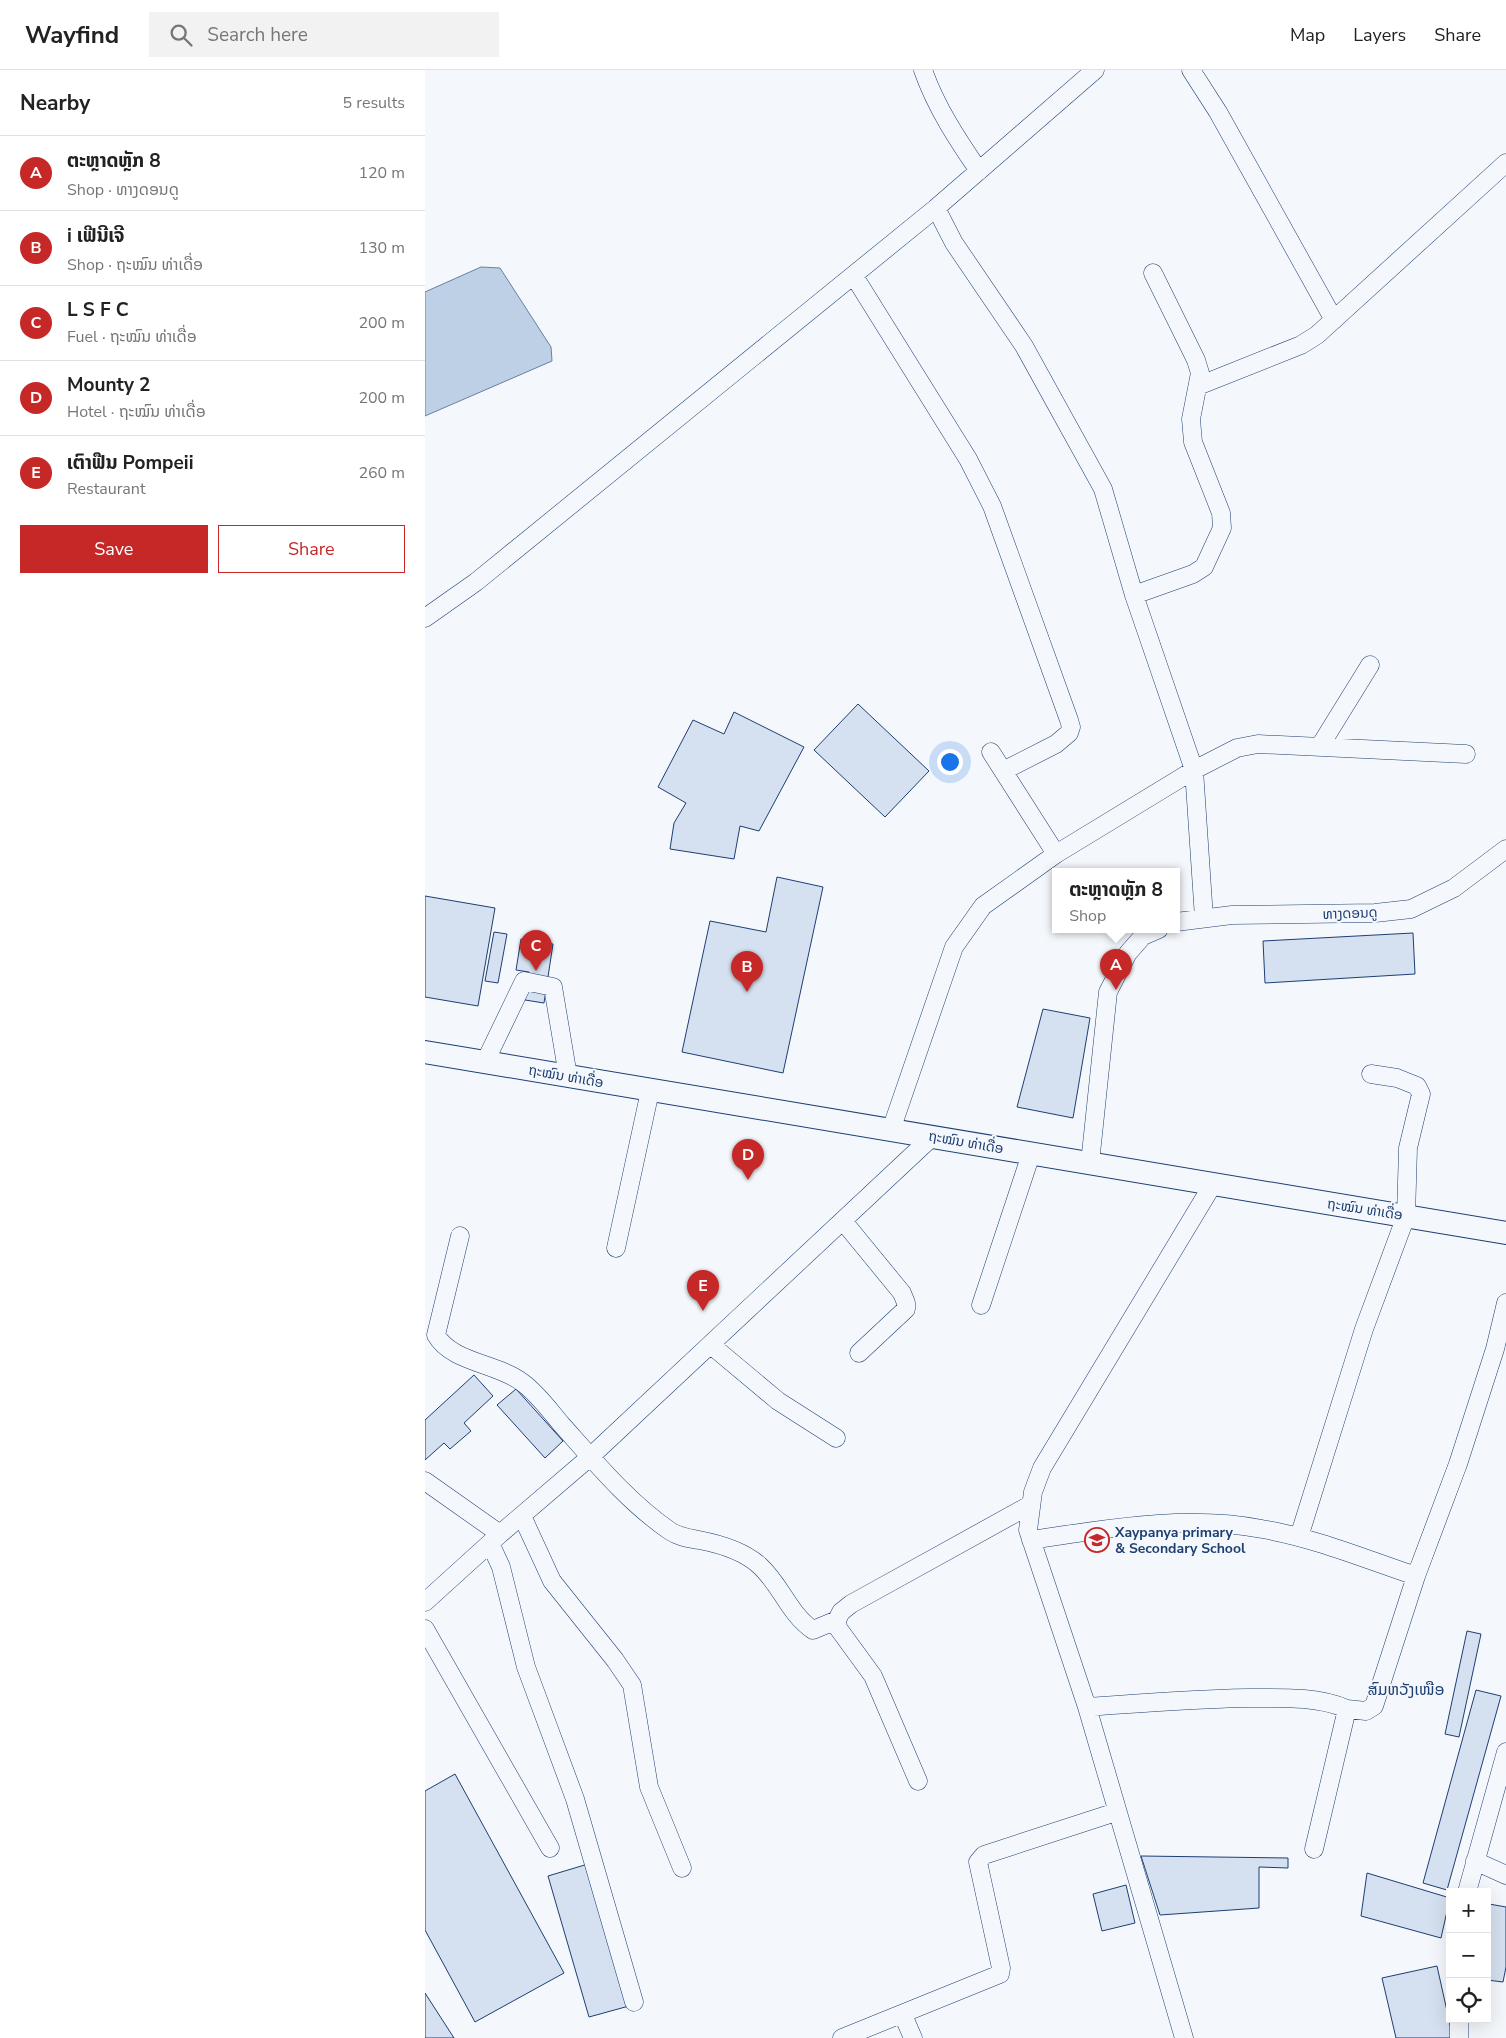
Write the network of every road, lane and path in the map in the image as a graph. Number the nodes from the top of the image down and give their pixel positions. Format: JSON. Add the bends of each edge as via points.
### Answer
{"nodes":[{"id":1,"x":923,"y":70,"type":"edge"},
{"id":2,"x":1095,"y":70,"type":"edge"},
{"id":3,"x":1191,"y":70,"type":"edge"},
{"id":4,"x":1506,"y":163,"type":"edge"},
{"id":5,"x":979,"y":171,"type":"junction"},
{"id":6,"x":936,"y":208,"type":"junction"},
{"id":7,"x":1153,"y":273,"type":"dead end"},
{"id":8,"x":854,"y":276,"type":"junction"},
{"id":9,"x":1334,"y":320,"type":"junction"},
{"id":10,"x":1198,"y":386,"type":"junction"},
{"id":11,"x":1134,"y":595,"type":"junction"},
{"id":12,"x":425,"y":618,"type":"edge"},
{"id":13,"x":1370,"y":665,"type":"dead end"},
{"id":14,"x":1320,"y":746,"type":"junction"},
{"id":15,"x":991,"y":752,"type":"dead end"},
{"id":16,"x":1466,"y":754,"type":"dead end"},
{"id":17,"x":1194,"y":770,"type":"junction"},
{"id":18,"x":1003,"y":771,"type":"junction"},
{"id":19,"x":1506,"y":849,"type":"edge"},
{"id":20,"x":1056,"y":854,"type":"junction"},
{"id":21,"x":1204,"y":918,"type":"junction"},
{"id":22,"x":1180,"y":921,"type":"edge"},
{"id":23,"x":1150,"y":933,"type":"edge"},
{"id":24,"x":425,"y":1052,"type":"edge"},
{"id":25,"x":485,"y":1062,"type":"junction"},
{"id":26,"x":1371,"y":1074,"type":"dead end"},
{"id":27,"x":568,"y":1076,"type":"junction"},
{"id":28,"x":650,"y":1091,"type":"junction"},
{"id":29,"x":891,"y":1130,"type":"junction"},
{"id":30,"x":933,"y":1136,"type":"junction"},
{"id":31,"x":1031,"y":1154,"type":"junction"},
{"id":32,"x":1089,"y":1163,"type":"junction"},
{"id":33,"x":1213,"y":1184,"type":"junction"},
{"id":34,"x":1406,"y":1216,"type":"junction"},
{"id":35,"x":843,"y":1221,"type":"junction"},
{"id":36,"x":1506,"y":1233,"type":"edge"},
{"id":37,"x":460,"y":1236,"type":"dead end"},
{"id":38,"x":616,"y":1248,"type":"dead end"},
{"id":39,"x":1506,"y":1303,"type":"edge"},
{"id":40,"x":981,"y":1305,"type":"dead end"},
{"id":41,"x":711,"y":1345,"type":"junction"},
{"id":42,"x":859,"y":1353,"type":"dead end"},
{"id":43,"x":836,"y":1438,"type":"dead end"},
{"id":44,"x":590,"y":1457,"type":"junction"},
{"id":45,"x":425,"y":1481,"type":"edge"},
{"id":46,"x":1030,"y":1505,"type":"junction"},
{"id":47,"x":522,"y":1516,"type":"junction"},
{"id":48,"x":1299,"y":1537,"type":"junction"},
{"id":49,"x":495,"y":1538,"type":"junction"},
{"id":50,"x":1031,"y":1540,"type":"junction"},
{"id":51,"x":1415,"y":1576,"type":"junction"},
{"id":52,"x":425,"y":1602,"type":"edge"},
{"id":53,"x":837,"y":1620,"type":"junction"},
{"id":54,"x":425,"y":1630,"type":"edge"},
{"id":55,"x":1087,"y":1707,"type":"junction"},
{"id":56,"x":1347,"y":1709,"type":"junction"},
{"id":57,"x":1506,"y":1752,"type":"edge"},
{"id":58,"x":918,"y":1781,"type":"dead end"},
{"id":59,"x":1116,"y":1812,"type":"junction"},
{"id":60,"x":550,"y":1848,"type":"dead end"},
{"id":61,"x":1314,"y":1849,"type":"dead end"},
{"id":62,"x":1475,"y":1861,"type":"junction"},
{"id":63,"x":681,"y":1868,"type":"dead end"},
{"id":64,"x":1506,"y":1875,"type":"edge"},
{"id":65,"x":1468,"y":1888,"type":"edge"},
{"id":66,"x":635,"y":2002,"type":"dead end"},
{"id":67,"x":903,"y":2015,"type":"junction"},
{"id":68,"x":1459,"y":2023,"type":"edge"},
{"id":69,"x":842,"y":2038,"type":"edge"},
{"id":70,"x":913,"y":2038,"type":"edge"},
{"id":71,"x":1184,"y":2038,"type":"edge"},
{"id":72,"x":1459,"y":2038,"type":"edge"}],
"edges":[{"from":1,"to":5,"type":"street","via":[[947,124]]},
{"from":2,"to":5,"type":"street"},
{"from":3,"to":9,"type":"street","via":[[1219,112]]},
{"from":4,"to":9,"type":"street"},
{"from":5,"to":6,"type":"street"},
{"from":6,"to":8,"type":"street"},
{"from":6,"to":11,"type":"street","via":[[954,243],[1024,346],[1103,489]]},
{"from":7,"to":10,"type":"street","via":[[1196,360],[1201,374]]},
{"from":8,"to":12,"type":"street","via":[[476,582]]},
{"from":8,"to":18,"type":"street","via":[[969,459],[993,506],[1069,720],[1071,727],[1063,738]]},
{"from":9,"to":10,"type":"street","via":[[1301,346]]},
{"from":10,"to":11,"type":"street","via":[[1191,419],[1193,442],[1221,513],[1223,528],[1204,567]]},
{"from":11,"to":17,"type":"street"},
{"from":13,"to":14,"type":"street"},
{"from":14,"to":16,"type":"street"},
{"from":14,"to":17,"type":"street","via":[[1258,744],[1237,748]]},
{"from":15,"to":18,"type":"street"},
{"from":17,"to":20,"type":"street"},
{"from":17,"to":21,"type":"street"},
{"from":18,"to":20,"type":"street"},
{"from":19,"to":21,"type":"street","name":"ທາງດອນດູ","via":[[1454,888],[1411,909]]},
{"from":20,"to":29,"type":"street","via":[[983,906],[954,948]]},
{"from":21,"to":22,"type":"street","name":"ທາງດອນດູ"},
{"from":23,"to":32,"type":"street","via":[[1128,953],[1108,992]]},
{"from":24,"to":25,"type":"main road","name":"ຖະໝົນ ທ່າເດື່ອ"},
{"from":25,"to":27,"type":"main road","name":"ຖະໝົນ ທ່າເດື່ອ"},
{"from":25,"to":27,"type":"street","via":[[524,981],[553,987]]},
{"from":26,"to":34,"type":"street","via":[[1397,1078],[1417,1086],[1421,1094],[1408,1148]]},
{"from":27,"to":28,"type":"main road","name":"ຖະໝົນ ທ່າເດື່ອ"},
{"from":28,"to":29,"type":"main road","name":"ຖະໝົນ ທ່າເດື່ອ"},
{"from":28,"to":38,"type":"street"},
{"from":29,"to":30,"type":"main road","name":"ຖະໝົນ ທ່າເດື່ອ"},
{"from":30,"to":31,"type":"main road","name":"ຖະໝົນ ທ່າເດື່ອ"},
{"from":30,"to":35,"type":"street"},
{"from":31,"to":32,"type":"main road","name":"ຖະໝົນ ທ່າເດື່ອ"},
{"from":31,"to":40,"type":"street"},
{"from":32,"to":33,"type":"main road","name":"ຖະໝົນ ທ່າເດື່ອ"},
{"from":33,"to":34,"type":"main road","name":"ຖະໝົນ ທ່າເດື່ອ"},
{"from":33,"to":46,"type":"street","via":[[1042,1468]]},
{"from":34,"to":36,"type":"main road","name":"ຖະໝົນ ທ່າເດື່ອ"},
{"from":34,"to":48,"type":"street","via":[[1364,1329]]},
{"from":35,"to":41,"type":"street"},
{"from":35,"to":42,"type":"street","via":[[906,1302],[906,1310]]},
{"from":37,"to":44,"type":"street","via":[[436,1335],[441,1344],[450,1351],[510,1373],[526,1385]]},
{"from":39,"to":51,"type":"street","via":[[1495,1349],[1458,1464]]},
{"from":41,"to":43,"type":"street","via":[[778,1401]]},
{"from":41,"to":44,"type":"street"},
{"from":44,"to":47,"type":"street"},
{"from":44,"to":53,"type":"street","via":[[670,1532],[733,1548],[760,1566],[791,1609],[813,1630]]},
{"from":45,"to":49,"type":"street"},
{"from":46,"to":50,"type":"street","via":[[1028,1530]]},
{"from":46,"to":53,"type":"street","via":[[851,1604]]},
{"from":47,"to":49,"type":"street"},
{"from":47,"to":63,"type":"street","via":[[553,1581],[632,1685],[649,1787]]},
{"from":48,"to":50,"type":"street","via":[[1261,1528],[1183,1522]]},
{"from":48,"to":51,"type":"street"},
{"from":49,"to":52,"type":"street"},
{"from":49,"to":66,"type":"street","via":[[526,1667],[575,1799]]},
{"from":50,"to":55,"type":"street"},
{"from":51,"to":56,"type":"street","via":[[1374,1706],[1366,1711]]},
{"from":53,"to":58,"type":"street","via":[[838,1628],[873,1676]]},
{"from":54,"to":60,"type":"street"},
{"from":55,"to":56,"type":"street","via":[[1285,1698],[1336,1704]]},
{"from":55,"to":59,"type":"street"},
{"from":56,"to":61,"type":"street"},
{"from":57,"to":62,"type":"street"},
{"from":59,"to":67,"type":"street","via":[[984,1855],[978,1862],[978,1868],[1000,1974]]},
{"from":59,"to":71,"type":"street"},
{"from":62,"to":64,"type":"street"},
{"from":62,"to":65,"type":"street"},
{"from":67,"to":69,"type":"street"},
{"from":67,"to":70,"type":"street"},
{"from":68,"to":72,"type":"street"}]}
